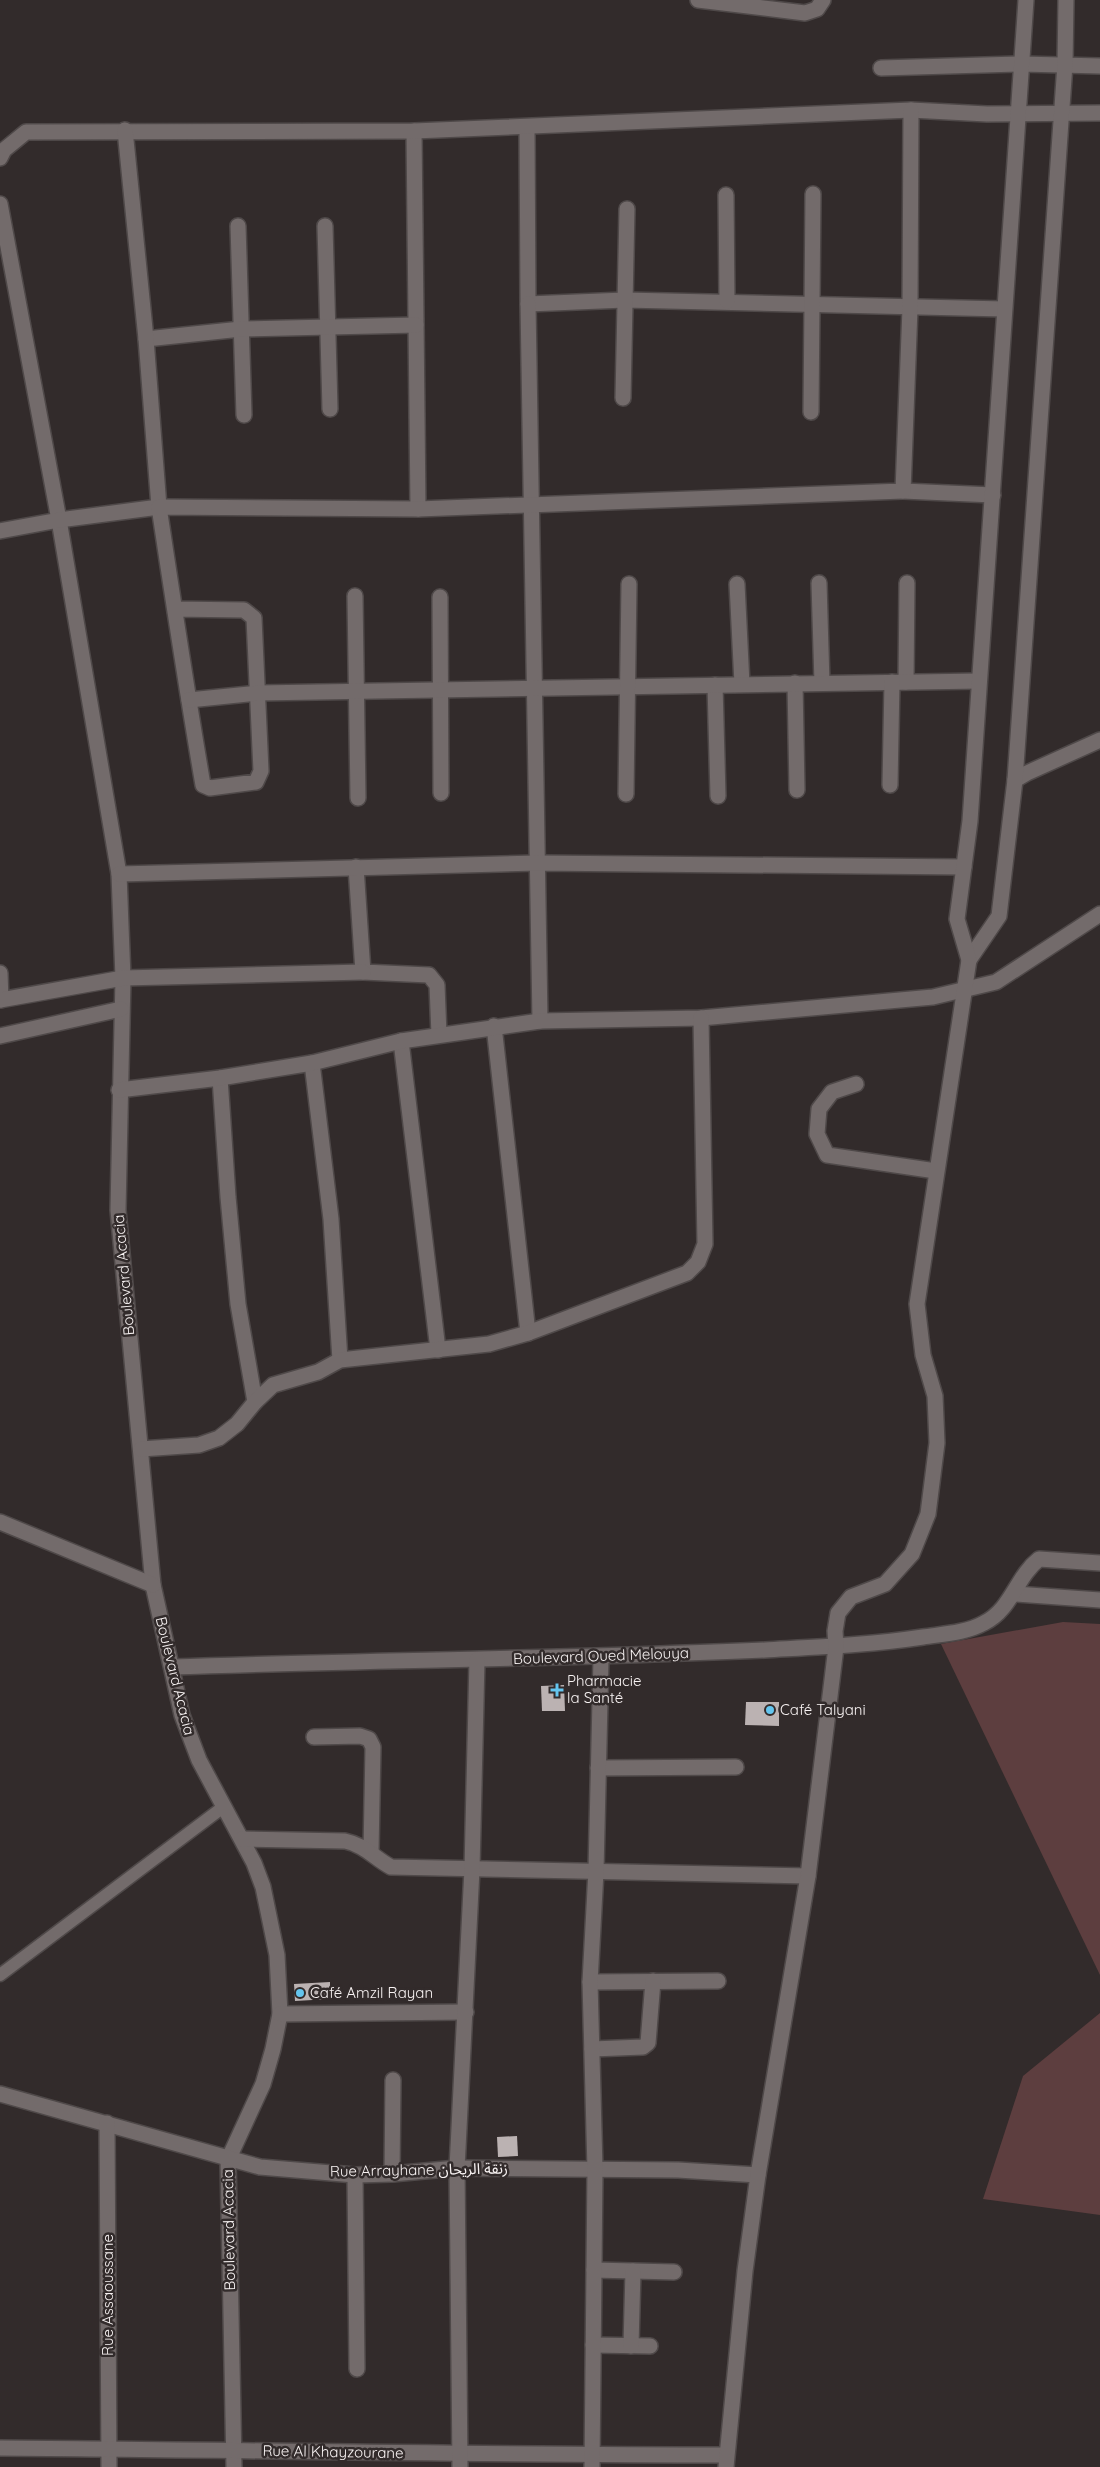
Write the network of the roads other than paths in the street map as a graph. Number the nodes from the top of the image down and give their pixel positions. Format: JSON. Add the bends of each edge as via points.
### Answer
{"nodes":[{"id":1,"x":698,"y":0,"type":"edge"},
{"id":2,"x":823,"y":0,"type":"edge"},
{"id":3,"x":1026,"y":0,"type":"edge"},
{"id":4,"x":1066,"y":0,"type":"edge"},
{"id":5,"x":1022,"y":64,"type":"junction"},
{"id":6,"x":1065,"y":64,"type":"junction"},
{"id":7,"x":1100,"y":66,"type":"edge"},
{"id":8,"x":881,"y":68,"type":"dead end"},
{"id":9,"x":911,"y":110,"type":"junction"},
{"id":10,"x":1017,"y":112,"type":"junction"},
{"id":11,"x":1100,"y":113,"type":"edge"},
{"id":12,"x":1062,"y":114,"type":"junction"},
{"id":13,"x":528,"y":128,"type":"junction"},
{"id":14,"x":125,"y":130,"type":"junction"},
{"id":15,"x":414,"y":131,"type":"junction"},
{"id":16,"x":0,"y":158,"type":"edge"},
{"id":17,"x":812,"y":194,"type":"dead end"},
{"id":18,"x":726,"y":195,"type":"dead end"},
{"id":19,"x":0,"y":204,"type":"edge"},
{"id":20,"x":627,"y":209,"type":"dead end"},
{"id":21,"x":238,"y":226,"type":"dead end"},
{"id":22,"x":325,"y":226,"type":"dead end"},
{"id":23,"x":625,"y":300,"type":"junction"},
{"id":24,"x":727,"y":302,"type":"junction"},
{"id":25,"x":812,"y":303,"type":"junction"},
{"id":26,"x":528,"y":304,"type":"junction"},
{"id":27,"x":910,"y":308,"type":"junction"},
{"id":28,"x":1004,"y":309,"type":"junction"},
{"id":29,"x":416,"y":325,"type":"junction"},
{"id":30,"x":328,"y":327,"type":"junction"},
{"id":31,"x":241,"y":329,"type":"junction"},
{"id":32,"x":146,"y":339,"type":"junction"},
{"id":33,"x":623,"y":398,"type":"dead end"},
{"id":34,"x":330,"y":409,"type":"dead end"},
{"id":35,"x":811,"y":412,"type":"dead end"},
{"id":36,"x":244,"y":416,"type":"dead end"},
{"id":37,"x":903,"y":491,"type":"junction"},
{"id":38,"x":993,"y":495,"type":"junction"},
{"id":39,"x":530,"y":504,"type":"junction"},
{"id":40,"x":159,"y":507,"type":"junction"},
{"id":41,"x":418,"y":509,"type":"junction"},
{"id":42,"x":59,"y":520,"type":"junction"},
{"id":43,"x":0,"y":531,"type":"edge"},
{"id":44,"x":819,"y":582,"type":"dead end"},
{"id":45,"x":907,"y":583,"type":"dead end"},
{"id":46,"x":629,"y":584,"type":"dead end"},
{"id":47,"x":737,"y":584,"type":"dead end"},
{"id":48,"x":355,"y":596,"type":"dead end"},
{"id":49,"x":440,"y":597,"type":"dead end"},
{"id":50,"x":175,"y":609,"type":"junction"},
{"id":51,"x":979,"y":681,"type":"junction"},
{"id":52,"x":899,"y":682,"type":"junction"},
{"id":53,"x":795,"y":683,"type":"junction"},
{"id":54,"x":822,"y":683,"type":"junction"},
{"id":55,"x":742,"y":684,"type":"junction"},
{"id":56,"x":715,"y":685,"type":"junction"},
{"id":57,"x":628,"y":686,"type":"junction"},
{"id":58,"x":533,"y":687,"type":"junction"},
{"id":59,"x":440,"y":689,"type":"junction"},
{"id":60,"x":258,"y":692,"type":"junction"},
{"id":61,"x":357,"y":692,"type":"junction"},
{"id":62,"x":189,"y":700,"type":"junction"},
{"id":63,"x":1100,"y":740,"type":"edge"},
{"id":64,"x":1016,"y":780,"type":"junction"},
{"id":65,"x":890,"y":785,"type":"dead end"},
{"id":66,"x":797,"y":790,"type":"dead end"},
{"id":67,"x":441,"y":793,"type":"dead end"},
{"id":68,"x":626,"y":794,"type":"dead end"},
{"id":69,"x":718,"y":796,"type":"dead end"},
{"id":70,"x":358,"y":798,"type":"dead end"},
{"id":71,"x":537,"y":863,"type":"junction"},
{"id":72,"x":356,"y":867,"type":"junction"},
{"id":73,"x":964,"y":868,"type":"junction"},
{"id":74,"x":119,"y":874,"type":"junction"},
{"id":75,"x":1100,"y":914,"type":"edge"},
{"id":76,"x":969,"y":960,"type":"junction"},
{"id":77,"x":362,"y":972,"type":"junction"},
{"id":78,"x":0,"y":973,"type":"edge"},
{"id":79,"x":123,"y":978,"type":"junction"},
{"id":80,"x":965,"y":991,"type":"junction"},
{"id":81,"x":1,"y":1000,"type":"edge"},
{"id":82,"x":121,"y":1009,"type":"junction"},
{"id":83,"x":701,"y":1018,"type":"junction"},
{"id":84,"x":540,"y":1021,"type":"junction"},
{"id":85,"x":494,"y":1026,"type":"junction"},
{"id":86,"x":439,"y":1035,"type":"junction"},
{"id":87,"x":0,"y":1036,"type":"edge"},
{"id":88,"x":401,"y":1041,"type":"junction"},
{"id":89,"x":312,"y":1063,"type":"junction"},
{"id":90,"x":220,"y":1078,"type":"junction"},
{"id":91,"x":856,"y":1084,"type":"dead end"},
{"id":92,"x":119,"y":1090,"type":"junction"},
{"id":93,"x":936,"y":1172,"type":"junction"},
{"id":94,"x":528,"y":1333,"type":"junction"},
{"id":95,"x":438,"y":1350,"type":"junction"},
{"id":96,"x":340,"y":1360,"type":"junction"},
{"id":97,"x":254,"y":1402,"type":"junction"},
{"id":98,"x":141,"y":1449,"type":"junction"},
{"id":99,"x":0,"y":1522,"type":"edge"},
{"id":100,"x":1100,"y":1563,"type":"edge"},
{"id":101,"x":153,"y":1585,"type":"junction"},
{"id":102,"x":1015,"y":1594,"type":"junction"},
{"id":103,"x":1100,"y":1600,"type":"edge"},
{"id":104,"x":836,"y":1647,"type":"junction"},
{"id":105,"x":600,"y":1658,"type":"junction"},
{"id":106,"x":477,"y":1660,"type":"junction"},
{"id":107,"x":172,"y":1667,"type":"junction"},
{"id":108,"x":314,"y":1737,"type":"dead end"},
{"id":109,"x":736,"y":1767,"type":"dead end"},
{"id":110,"x":598,"y":1768,"type":"junction"},
{"id":111,"x":222,"y":1808,"type":"junction"},
{"id":112,"x":242,"y":1839,"type":"junction"},
{"id":113,"x":371,"y":1852,"type":"junction"},
{"id":114,"x":472,"y":1869,"type":"junction"},
{"id":115,"x":596,"y":1871,"type":"junction"},
{"id":116,"x":808,"y":1876,"type":"junction"},
{"id":117,"x":0,"y":1975,"type":"edge"},
{"id":118,"x":718,"y":1981,"type":"dead end"},
{"id":119,"x":590,"y":1982,"type":"junction"},
{"id":120,"x":653,"y":1982,"type":"junction"},
{"id":121,"x":466,"y":2012,"type":"junction"},
{"id":122,"x":280,"y":2014,"type":"junction"},
{"id":123,"x":592,"y":2049,"type":"junction"},
{"id":124,"x":393,"y":2080,"type":"dead end"},
{"id":125,"x":0,"y":2094,"type":"edge"},
{"id":126,"x":107,"y":2123,"type":"junction"},
{"id":127,"x":228,"y":2160,"type":"junction"},
{"id":128,"x":456,"y":2168,"type":"junction"},
{"id":129,"x":595,"y":2168,"type":"junction"},
{"id":130,"x":392,"y":2174,"type":"junction"},
{"id":131,"x":355,"y":2175,"type":"junction"},
{"id":132,"x":758,"y":2175,"type":"junction"},
{"id":133,"x":594,"y":2270,"type":"junction"},
{"id":134,"x":633,"y":2271,"type":"junction"},
{"id":135,"x":674,"y":2272,"type":"dead end"},
{"id":136,"x":593,"y":2345,"type":"junction"},
{"id":137,"x":631,"y":2346,"type":"junction"},
{"id":138,"x":650,"y":2346,"type":"dead end"},
{"id":139,"x":357,"y":2369,"type":"dead end"},
{"id":140,"x":0,"y":2448,"type":"edge"},
{"id":141,"x":109,"y":2449,"type":"junction"},
{"id":142,"x":235,"y":2450,"type":"junction"},
{"id":143,"x":460,"y":2461,"type":"edge"},
{"id":144,"x":592,"y":2461,"type":"edge"},
{"id":145,"x":726,"y":2461,"type":"edge"},
{"id":146,"x":109,"y":2467,"type":"edge"},
{"id":147,"x":234,"y":2467,"type":"edge"}],
"edges":[{"from":1,"to":2,"type":"street","via":[[806,13],[817,9]]},
{"from":3,"to":5,"type":"street"},
{"from":4,"to":6,"type":"street"},
{"from":5,"to":6,"type":"street"},
{"from":5,"to":8,"type":"street"},
{"from":5,"to":10,"type":"street"},
{"from":6,"to":7,"type":"street"},
{"from":6,"to":12,"type":"street"},
{"from":9,"to":10,"type":"street","via":[[987,114]]},
{"from":9,"to":13,"type":"street"},
{"from":9,"to":27,"type":"street"},
{"from":10,"to":12,"type":"street"},
{"from":10,"to":28,"type":"street"},
{"from":11,"to":12,"type":"street"},
{"from":12,"to":64,"type":"street"},
{"from":13,"to":15,"type":"street"},
{"from":13,"to":26,"type":"street"},
{"from":14,"to":15,"type":"street"},
{"from":14,"to":16,"type":"street","via":[[26,132],[4,150]]},
{"from":14,"to":32,"type":"street"},
{"from":15,"to":29,"type":"street"},
{"from":17,"to":25,"type":"street"},
{"from":18,"to":24,"type":"street"},
{"from":19,"to":42,"type":"street","name":"Boulevard Acacia"},
{"from":20,"to":23,"type":"street"},
{"from":21,"to":31,"type":"street"},
{"from":22,"to":30,"type":"street"},
{"from":23,"to":24,"type":"street"},
{"from":23,"to":26,"type":"street"},
{"from":23,"to":33,"type":"street"},
{"from":24,"to":25,"type":"street"},
{"from":25,"to":27,"type":"street"},
{"from":25,"to":35,"type":"street"},
{"from":26,"to":39,"type":"street"},
{"from":27,"to":28,"type":"street"},
{"from":27,"to":37,"type":"street"},
{"from":28,"to":38,"type":"street"},
{"from":29,"to":30,"type":"street"},
{"from":29,"to":41,"type":"street"},
{"from":30,"to":31,"type":"street"},
{"from":30,"to":34,"type":"street"},
{"from":31,"to":32,"type":"street"},
{"from":31,"to":36,"type":"street"},
{"from":32,"to":40,"type":"street"},
{"from":37,"to":38,"type":"street"},
{"from":37,"to":39,"type":"street"},
{"from":38,"to":51,"type":"street"},
{"from":39,"to":41,"type":"street"},
{"from":39,"to":58,"type":"street"},
{"from":40,"to":41,"type":"street"},
{"from":40,"to":42,"type":"street"},
{"from":40,"to":50,"type":"street"},
{"from":42,"to":43,"type":"street"},
{"from":42,"to":74,"type":"street","name":"Boulevard Acacia"},
{"from":44,"to":54,"type":"street"},
{"from":45,"to":52,"type":"street"},
{"from":46,"to":57,"type":"street"},
{"from":47,"to":55,"type":"street"},
{"from":48,"to":61,"type":"street"},
{"from":49,"to":59,"type":"street"},
{"from":50,"to":60,"type":"street","via":[[244,610],[250,613],[254,618]]},
{"from":50,"to":62,"type":"street"},
{"from":51,"to":52,"type":"street"},
{"from":51,"to":73,"type":"street"},
{"from":52,"to":54,"type":"street"},
{"from":52,"to":65,"type":"street"},
{"from":53,"to":54,"type":"street"},
{"from":53,"to":55,"type":"street"},
{"from":53,"to":66,"type":"street"},
{"from":55,"to":56,"type":"street"},
{"from":56,"to":57,"type":"street"},
{"from":56,"to":69,"type":"street"},
{"from":57,"to":58,"type":"street"},
{"from":57,"to":68,"type":"street"},
{"from":58,"to":59,"type":"street"},
{"from":58,"to":71,"type":"street"},
{"from":59,"to":61,"type":"street"},
{"from":59,"to":67,"type":"street"},
{"from":60,"to":61,"type":"street"},
{"from":60,"to":62,"type":"street"},
{"from":60,"to":62,"type":"street","via":[[260,777],[256,782],[210,788],[203,785]]},
{"from":61,"to":70,"type":"street"},
{"from":63,"to":64,"type":"street"},
{"from":64,"to":76,"type":"street","via":[[999,916]]},
{"from":71,"to":72,"type":"street"},
{"from":71,"to":73,"type":"street"},
{"from":71,"to":84,"type":"street"},
{"from":72,"to":74,"type":"street"},
{"from":72,"to":77,"type":"street"},
{"from":73,"to":76,"type":"street","via":[[957,919]]},
{"from":74,"to":79,"type":"street","name":"Boulevard Acacia"},
{"from":75,"to":80,"type":"street","via":[[996,982]]},
{"from":76,"to":80,"type":"street"},
{"from":77,"to":79,"type":"street"},
{"from":77,"to":86,"type":"street","via":[[429,975],[434,979]]},
{"from":78,"to":81,"type":"street"},
{"from":79,"to":81,"type":"street"},
{"from":79,"to":82,"type":"street","name":"Boulevard Acacia"},
{"from":80,"to":83,"type":"street","via":[[933,997]]},
{"from":80,"to":93,"type":"street"},
{"from":82,"to":87,"type":"street"},
{"from":82,"to":92,"type":"street","name":"Boulevard Acacia"},
{"from":83,"to":84,"type":"street"},
{"from":83,"to":94,"type":"street","via":[[705,1244],[698,1262],[673,1280]]},
{"from":84,"to":85,"type":"street"},
{"from":85,"to":86,"type":"street"},
{"from":85,"to":94,"type":"street"},
{"from":86,"to":88,"type":"street"},
{"from":88,"to":89,"type":"street"},
{"from":88,"to":95,"type":"street"},
{"from":89,"to":90,"type":"street"},
{"from":89,"to":96,"type":"street","via":[[331,1219]]},
{"from":90,"to":92,"type":"street"},
{"from":90,"to":97,"type":"street","via":[[238,1304]]},
{"from":91,"to":93,"type":"street","via":[[832,1092],[820,1110],[817,1134],[827,1155]]},
{"from":92,"to":98,"type":"street","name":"Boulevard Acacia","via":[[118,1210]]},
{"from":93,"to":104,"type":"street","via":[[917,1304],[923,1355],[935,1396],[937,1443],[928,1514],[912,1554],[905,1562],[885,1584],[851,1597],[838,1613]]},
{"from":94,"to":95,"type":"street","via":[[489,1344]]},
{"from":95,"to":96,"type":"street"},
{"from":96,"to":97,"type":"street","via":[[318,1372],[273,1385]]},
{"from":97,"to":98,"type":"street","via":[[237,1424],[219,1438],[199,1444]]},
{"from":98,"to":101,"type":"street","name":"Boulevard Acacia"},
{"from":99,"to":101,"type":"street"},
{"from":100,"to":102,"type":"street","name":"Boulevard Oued Melouya","via":[[1039,1559],[1024,1574]]},
{"from":101,"to":107,"type":"street","name":"Boulevard Acacia"},
{"from":102,"to":103,"type":"street"},
{"from":102,"to":104,"type":"street","name":"Boulevard Oued Melouya","via":[[984,1624],[962,1631]]},
{"from":104,"to":105,"type":"street","name":"Boulevard Oued Melouya"},
{"from":104,"to":116,"type":"street"},
{"from":105,"to":106,"type":"street","name":"Boulevard Oued Melouya"},
{"from":105,"to":110,"type":"street"},
{"from":106,"to":107,"type":"street","name":"Boulevard Oued Melouya"},
{"from":106,"to":114,"type":"street"},
{"from":107,"to":111,"type":"street","name":"Boulevard Acacia","via":[[182,1715]]},
{"from":108,"to":113,"type":"street","via":[[360,1736],[369,1739],[373,1747]]},
{"from":109,"to":110,"type":"street"},
{"from":110,"to":115,"type":"street"},
{"from":111,"to":112,"type":"street","name":"Boulevard Acacia"},
{"from":111,"to":117,"type":"lane"},
{"from":112,"to":113,"type":"street","via":[[345,1841],[359,1844]]},
{"from":112,"to":122,"type":"street","name":"Boulevard Acacia","via":[[254,1863],[267,1905],[277,1955]]},
{"from":113,"to":114,"type":"street","via":[[380,1862],[391,1867]]},
{"from":114,"to":115,"type":"street"},
{"from":114,"to":121,"type":"street"},
{"from":115,"to":116,"type":"street"},
{"from":115,"to":119,"type":"street"},
{"from":116,"to":132,"type":"street"},
{"from":118,"to":120,"type":"street"},
{"from":119,"to":120,"type":"street"},
{"from":119,"to":123,"type":"street"},
{"from":120,"to":123,"type":"street","via":[[648,2043],[643,2047]]},
{"from":121,"to":122,"type":"street"},
{"from":121,"to":128,"type":"street"},
{"from":122,"to":127,"type":"street","name":"Boulevard Acacia","via":[[263,2084]]},
{"from":123,"to":129,"type":"street"},
{"from":124,"to":130,"type":"street"},
{"from":125,"to":126,"type":"street","name":"Rue Arrayhane زنقة الريحان"},
{"from":126,"to":127,"type":"street","name":"Rue Arrayhane زنقة الريحان"},
{"from":126,"to":141,"type":"street","name":"Rue Assaoussane"},
{"from":127,"to":131,"type":"street","name":"Rue Arrayhane زنقة الريحان","via":[[260,2167]]},
{"from":127,"to":142,"type":"street","name":"Boulevard Acacia"},
{"from":128,"to":129,"type":"street","name":"Rue Arrayhane زنقة الريحان"},
{"from":128,"to":130,"type":"street","name":"Rue Arrayhane زنقة الريحان"},
{"from":128,"to":143,"type":"street"},
{"from":129,"to":132,"type":"street","name":"Rue Arrayhane زنقة الريحان"},
{"from":129,"to":133,"type":"street"},
{"from":130,"to":131,"type":"street","name":"Rue Arrayhane زنقة الريحان"},
{"from":131,"to":139,"type":"street"},
{"from":132,"to":145,"type":"street"},
{"from":133,"to":134,"type":"street"},
{"from":133,"to":136,"type":"street"},
{"from":134,"to":135,"type":"street"},
{"from":134,"to":137,"type":"street"},
{"from":136,"to":137,"type":"street"},
{"from":136,"to":144,"type":"street"},
{"from":137,"to":138,"type":"street"},
{"from":140,"to":141,"type":"street","name":"Rue Al Khayzourane"},
{"from":141,"to":142,"type":"street","name":"Rue Al Khayzourane"},
{"from":141,"to":146,"type":"street","name":"Rue Assaoussane"},
{"from":142,"to":143,"type":"street","name":"Rue Al Khayzourane"},
{"from":142,"to":147,"type":"street","name":"Boulevard Acacia"},
{"from":143,"to":144,"type":"street","name":"Rue Al Khayzourane"},
{"from":144,"to":145,"type":"street","name":"Rue Al Khayzourane"}]}
